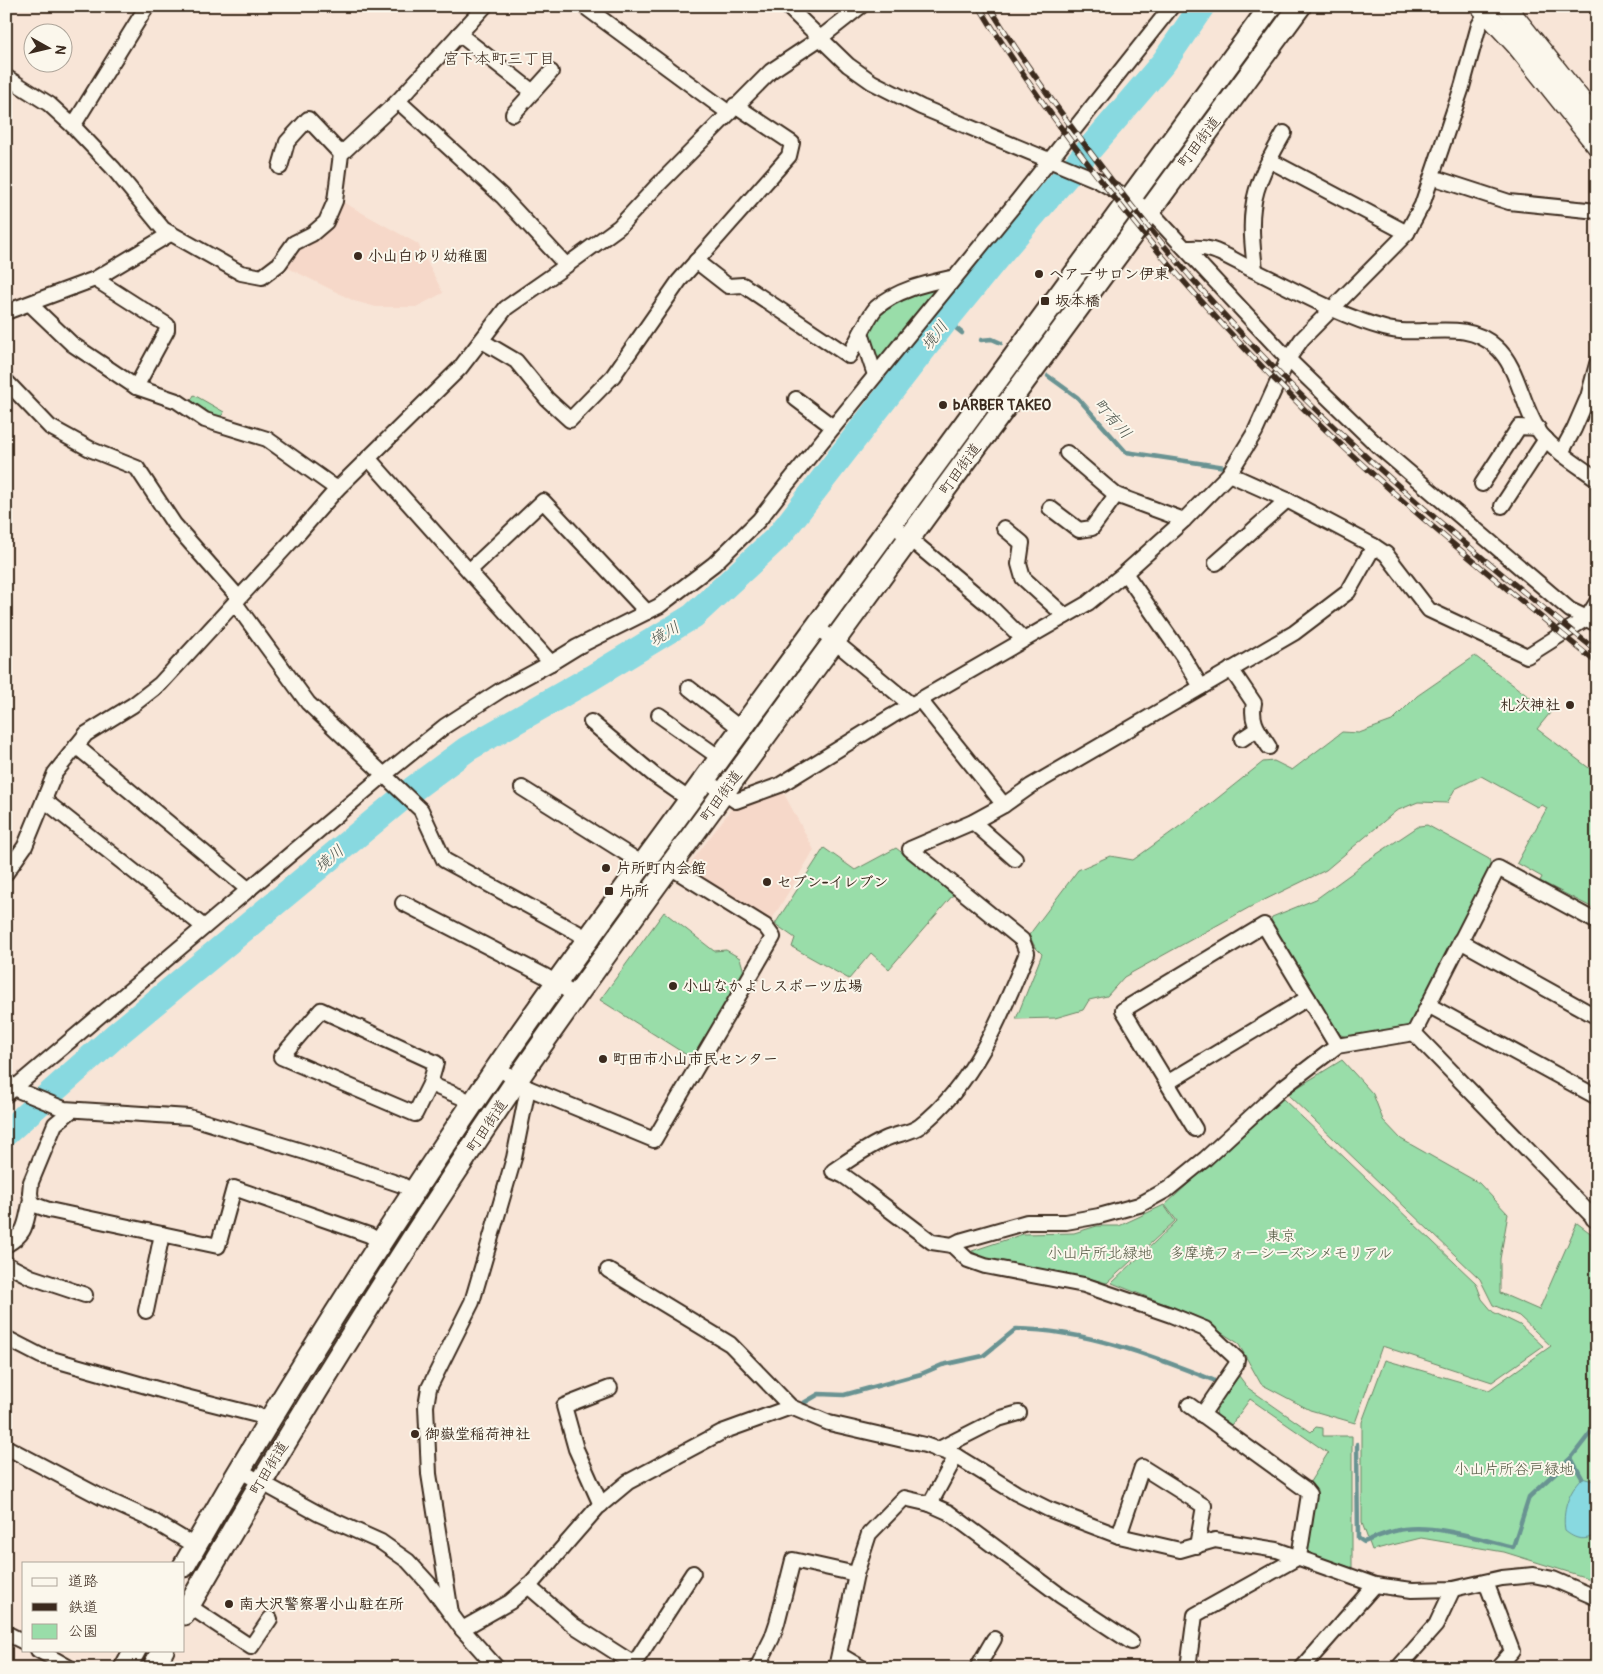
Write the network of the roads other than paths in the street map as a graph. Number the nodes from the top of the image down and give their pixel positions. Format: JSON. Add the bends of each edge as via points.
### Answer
{"nodes":[{"id":1,"x":147,"y":6,"type":"edge"},
{"id":2,"x":485,"y":6,"type":"edge"},
{"id":3,"x":584,"y":6,"type":"edge"},
{"id":4,"x":787,"y":6,"type":"edge"},
{"id":5,"x":861,"y":6,"type":"edge"},
{"id":6,"x":1172,"y":6,"type":"edge"},
{"id":7,"x":1271,"y":6,"type":"edge"},
{"id":8,"x":1300,"y":6,"type":"edge"},
{"id":9,"x":1506,"y":6,"type":"edge"},
{"id":10,"x":1483,"y":10,"type":"edge"},
{"id":11,"x":459,"y":34,"type":"junction"},
{"id":12,"x":819,"y":39,"type":"junction"},
{"id":13,"x":550,"y":72,"type":"dead end"},
{"id":14,"x":6,"y":77,"type":"edge"},
{"id":15,"x":532,"y":92,"type":"junction"},
{"id":16,"x":398,"y":101,"type":"junction"},
{"id":17,"x":732,"y":109,"type":"junction"},
{"id":18,"x":513,"y":114,"type":"dead end"},
{"id":19,"x":1597,"y":120,"type":"edge"},
{"id":20,"x":73,"y":126,"type":"junction"},
{"id":21,"x":1284,"y":133,"type":"dead end"},
{"id":22,"x":1597,"y":146,"type":"edge"},
{"id":23,"x":341,"y":154,"type":"junction"},
{"id":24,"x":1052,"y":160,"type":"junction"},
{"id":25,"x":1269,"y":160,"type":"junction"},
{"id":26,"x":280,"y":167,"type":"dead end"},
{"id":27,"x":1432,"y":177,"type":"junction"},
{"id":28,"x":1130,"y":197,"type":"junction"},
{"id":29,"x":1149,"y":210,"type":"junction"},
{"id":30,"x":1597,"y":211,"type":"edge"},
{"id":31,"x":1406,"y":233,"type":"junction"},
{"id":32,"x":170,"y":234,"type":"junction"},
{"id":33,"x":1185,"y":248,"type":"junction"},
{"id":34,"x":696,"y":261,"type":"junction"},
{"id":35,"x":566,"y":265,"type":"junction"},
{"id":36,"x":1255,"y":270,"type":"junction"},
{"id":37,"x":955,"y":277,"type":"junction"},
{"id":38,"x":95,"y":279,"type":"junction"},
{"id":39,"x":30,"y":304,"type":"junction"},
{"id":40,"x":1331,"y":308,"type":"junction"},
{"id":41,"x":6,"y":312,"type":"edge"},
{"id":42,"x":861,"y":333,"type":"junction"},
{"id":43,"x":482,"y":341,"type":"junction"},
{"id":44,"x":1288,"y":359,"type":"junction"},
{"id":45,"x":1597,"y":364,"type":"edge"},
{"id":46,"x":875,"y":376,"type":"junction"},
{"id":47,"x":6,"y":382,"type":"edge"},
{"id":48,"x":136,"y":388,"type":"junction"},
{"id":49,"x":796,"y":399,"type":"dead end"},
{"id":50,"x":833,"y":427,"type":"junction"},
{"id":51,"x":1538,"y":428,"type":"junction"},
{"id":52,"x":1546,"y":439,"type":"junction"},
{"id":53,"x":1067,"y":453,"type":"dead end"},
{"id":54,"x":1561,"y":453,"type":"junction"},
{"id":55,"x":368,"y":458,"type":"junction"},
{"id":56,"x":1229,"y":474,"type":"junction"},
{"id":57,"x":1597,"y":479,"type":"edge"},
{"id":58,"x":1482,"y":484,"type":"dead end"},
{"id":59,"x":337,"y":489,"type":"junction"},
{"id":60,"x":1116,"y":495,"type":"junction"},
{"id":61,"x":1287,"y":500,"type":"junction"},
{"id":62,"x":1502,"y":506,"type":"dead end"},
{"id":63,"x":1050,"y":508,"type":"dead end"},
{"id":64,"x":1184,"y":520,"type":"junction"},
{"id":65,"x":891,"y":523,"type":"junction"},
{"id":66,"x":1004,"y":528,"type":"dead end"},
{"id":67,"x":910,"y":538,"type":"junction"},
{"id":68,"x":1374,"y":546,"type":"junction"},
{"id":69,"x":1216,"y":563,"type":"dead end"},
{"id":70,"x":468,"y":570,"type":"junction"},
{"id":71,"x":1124,"y":573,"type":"junction"},
{"id":72,"x":237,"y":600,"type":"junction"},
{"id":73,"x":1597,"y":602,"type":"edge"},
{"id":74,"x":647,"y":612,"type":"junction"},
{"id":75,"x":1065,"y":616,"type":"junction"},
{"id":76,"x":1592,"y":620,"type":"edge"},
{"id":77,"x":816,"y":626,"type":"junction"},
{"id":78,"x":1023,"y":639,"type":"junction"},
{"id":79,"x":834,"y":641,"type":"junction"},
{"id":80,"x":551,"y":663,"type":"junction"},
{"id":81,"x":1231,"y":669,"type":"junction"},
{"id":82,"x":1201,"y":687,"type":"junction"},
{"id":83,"x":689,"y":688,"type":"dead end"},
{"id":84,"x":915,"y":703,"type":"junction"},
{"id":85,"x":660,"y":715,"type":"dead end"},
{"id":86,"x":591,"y":722,"type":"dead end"},
{"id":87,"x":741,"y":729,"type":"junction"},
{"id":88,"x":1258,"y":729,"type":"junction"},
{"id":89,"x":1242,"y":740,"type":"dead end"},
{"id":90,"x":76,"y":746,"type":"junction"},
{"id":91,"x":1269,"y":747,"type":"dead end"},
{"id":92,"x":720,"y":758,"type":"junction"},
{"id":93,"x":388,"y":778,"type":"junction"},
{"id":94,"x":705,"y":780,"type":"junction"},
{"id":95,"x":522,"y":788,"type":"dead end"},
{"id":96,"x":724,"y":794,"type":"junction"},
{"id":97,"x":44,"y":800,"type":"junction"},
{"id":98,"x":690,"y":800,"type":"junction"},
{"id":99,"x":1004,"y":805,"type":"junction"},
{"id":100,"x":973,"y":822,"type":"junction"},
{"id":101,"x":1015,"y":859,"type":"dead end"},
{"id":102,"x":643,"y":864,"type":"junction"},
{"id":103,"x":670,"y":867,"type":"junction"},
{"id":104,"x":6,"y":873,"type":"edge"},
{"id":105,"x":249,"y":890,"type":"junction"},
{"id":106,"x":403,"y":903,"type":"dead end"},
{"id":107,"x":1597,"y":922,"type":"edge"},
{"id":108,"x":204,"y":927,"type":"junction"},
{"id":109,"x":589,"y":939,"type":"junction"},
{"id":110,"x":1460,"y":941,"type":"junction"},
{"id":111,"x":557,"y":983,"type":"junction"},
{"id":112,"x":576,"y":996,"type":"junction"},
{"id":113,"x":1308,"y":998,"type":"junction"},
{"id":114,"x":1428,"y":1005,"type":"junction"},
{"id":115,"x":1597,"y":1016,"type":"edge"},
{"id":116,"x":1414,"y":1033,"type":"junction"},
{"id":117,"x":1337,"y":1046,"type":"junction"},
{"id":118,"x":497,"y":1067,"type":"junction"},
{"id":119,"x":1166,"y":1083,"type":"junction"},
{"id":120,"x":430,"y":1084,"type":"junction"},
{"id":121,"x":523,"y":1085,"type":"junction"},
{"id":122,"x":12,"y":1089,"type":"edge"},
{"id":123,"x":1597,"y":1096,"type":"edge"},
{"id":124,"x":472,"y":1104,"type":"junction"},
{"id":125,"x":68,"y":1110,"type":"junction"},
{"id":126,"x":1195,"y":1129,"type":"dead end"},
{"id":127,"x":414,"y":1192,"type":"junction"},
{"id":128,"x":31,"y":1200,"type":"junction"},
{"id":129,"x":1596,"y":1216,"type":"edge"},
{"id":130,"x":162,"y":1234,"type":"junction"},
{"id":131,"x":381,"y":1242,"type":"junction"},
{"id":132,"x":6,"y":1245,"type":"edge"},
{"id":133,"x":952,"y":1245,"type":"junction"},
{"id":134,"x":6,"y":1264,"type":"edge"},
{"id":135,"x":608,"y":1270,"type":"dead end"},
{"id":136,"x":85,"y":1295,"type":"dead end"},
{"id":137,"x":146,"y":1311,"type":"dead end"},
{"id":138,"x":6,"y":1338,"type":"edge"},
{"id":139,"x":610,"y":1388,"type":"dead end"},
{"id":140,"x":1189,"y":1405,"type":"dead end"},
{"id":141,"x":791,"y":1408,"type":"junction"},
{"id":142,"x":1019,"y":1413,"type":"dead end"},
{"id":143,"x":1202,"y":1415,"type":"junction"},
{"id":144,"x":269,"y":1421,"type":"junction"},
{"id":145,"x":6,"y":1447,"type":"edge"},
{"id":146,"x":937,"y":1450,"type":"junction"},
{"id":147,"x":956,"y":1456,"type":"junction"},
{"id":148,"x":239,"y":1470,"type":"junction"},
{"id":149,"x":260,"y":1482,"type":"junction"},
{"id":150,"x":601,"y":1504,"type":"junction"},
{"id":151,"x":930,"y":1504,"type":"junction"},
{"id":152,"x":1119,"y":1536,"type":"junction"},
{"id":153,"x":195,"y":1546,"type":"junction"},
{"id":154,"x":1198,"y":1546,"type":"junction"},
{"id":155,"x":1299,"y":1557,"type":"junction"},
{"id":156,"x":185,"y":1564,"type":"edge"},
{"id":157,"x":693,"y":1573,"type":"dead end"},
{"id":158,"x":856,"y":1574,"type":"junction"},
{"id":159,"x":1486,"y":1582,"type":"junction"},
{"id":160,"x":1376,"y":1585,"type":"junction"},
{"id":161,"x":528,"y":1586,"type":"junction"},
{"id":162,"x":1452,"y":1589,"type":"junction"},
{"id":163,"x":1597,"y":1598,"type":"edge"},
{"id":164,"x":186,"y":1610,"type":"edge"},
{"id":165,"x":451,"y":1613,"type":"junction"},
{"id":166,"x":270,"y":1620,"type":"dead end"},
{"id":167,"x":462,"y":1629,"type":"junction"},
{"id":168,"x":6,"y":1633,"type":"edge"},
{"id":169,"x":994,"y":1639,"type":"dead end"},
{"id":170,"x":22,"y":1641,"type":"edge"},
{"id":171,"x":1131,"y":1642,"type":"dead end"},
{"id":172,"x":42,"y":1652,"type":"edge"},
{"id":173,"x":135,"y":1652,"type":"edge"},
{"id":174,"x":162,"y":1652,"type":"edge"},
{"id":175,"x":838,"y":1661,"type":"edge"},
{"id":176,"x":70,"y":1668,"type":"edge"},
{"id":177,"x":126,"y":1668,"type":"edge"},
{"id":178,"x":153,"y":1668,"type":"edge"},
{"id":179,"x":497,"y":1668,"type":"edge"},
{"id":180,"x":757,"y":1668,"type":"edge"},
{"id":181,"x":862,"y":1668,"type":"edge"},
{"id":182,"x":977,"y":1668,"type":"edge"},
{"id":183,"x":1188,"y":1668,"type":"edge"},
{"id":184,"x":1302,"y":1668,"type":"edge"},
{"id":185,"x":1398,"y":1668,"type":"edge"},
{"id":186,"x":1497,"y":1668,"type":"edge"}],
"edges":[{"from":1,"to":20,"type":"street"},
{"from":2,"to":11,"type":"street"},
{"from":3,"to":17,"type":"street"},
{"from":4,"to":12,"type":"street"},
{"from":5,"to":12,"type":"street"},
{"from":6,"to":24,"type":"street"},
{"from":7,"to":28,"type":"main road","name":"町田街道"},
{"from":8,"to":29,"type":"main road","name":"町田街道"},
{"from":9,"to":19,"type":"main road"},
{"from":10,"to":22,"type":"main road","via":[[1516,45]]},
{"from":10,"to":27,"type":"street"},
{"from":11,"to":15,"type":"street"},
{"from":11,"to":16,"type":"street"},
{"from":12,"to":17,"type":"street","via":[[771,70]]},
{"from":12,"to":24,"type":"street","via":[[872,82],[921,107]]},
{"from":13,"to":15,"type":"street"},
{"from":14,"to":20,"type":"street","via":[[49,104]]},
{"from":15,"to":18,"type":"street"},
{"from":16,"to":23,"type":"street"},
{"from":16,"to":35,"type":"street","via":[[502,196]]},
{"from":17,"to":34,"type":"street","via":[[792,143],[789,156]]},
{"from":17,"to":35,"type":"street","via":[[619,227]]},
{"from":20,"to":32,"type":"street"},
{"from":21,"to":25,"type":"street"},
{"from":23,"to":26,"type":"street","via":[[308,119],[288,142]]},
{"from":23,"to":32,"type":"street","via":[[335,201],[326,222],[294,243],[279,264],[262,276],[241,273]]},
{"from":24,"to":28,"type":"street"},
{"from":24,"to":37,"type":"street"},
{"from":25,"to":31,"type":"street"},
{"from":25,"to":36,"type":"street","via":[[1253,207]]},
{"from":27,"to":30,"type":"street","via":[[1509,202]]},
{"from":27,"to":31,"type":"street","via":[[1422,206]]},
{"from":28,"to":29,"type":"street"},
{"from":28,"to":65,"type":"main road","name":"町田街道"},
{"from":29,"to":33,"type":"street"},
{"from":29,"to":67,"type":"main road","name":"町田街道"},
{"from":31,"to":40,"type":"street"},
{"from":32,"to":38,"type":"street"},
{"from":33,"to":36,"type":"street","via":[[1208,249]]},
{"from":33,"to":44,"type":"street"},
{"from":34,"to":42,"type":"street","via":[[728,286],[743,285],[849,356]]},
{"from":34,"to":43,"type":"street","via":[[613,376],[570,420],[547,399],[516,361]]},
{"from":35,"to":43,"type":"street","via":[[506,308]]},
{"from":36,"to":40,"type":"street"},
{"from":37,"to":42,"type":"street","via":[[922,284],[896,295],[875,309]]},
{"from":37,"to":46,"type":"street"},
{"from":38,"to":39,"type":"street"},
{"from":38,"to":48,"type":"street","via":[[167,325]]},
{"from":39,"to":41,"type":"street"},
{"from":39,"to":48,"type":"street","via":[[72,344]]},
{"from":40,"to":44,"type":"street"},
{"from":40,"to":51,"type":"street","via":[[1385,328],[1469,331],[1483,336],[1498,347],[1510,364]]},
{"from":42,"to":46,"type":"street"},
{"from":43,"to":55,"type":"street","via":[[460,368]]},
{"from":44,"to":56,"type":"street","via":[[1255,432]]},
{"from":44,"to":76,"type":"street","via":[[1378,446],[1459,517],[1570,610]]},
{"from":45,"to":54,"type":"street","via":[[1588,397]]},
{"from":46,"to":50,"type":"street"},
{"from":47,"to":72,"type":"street","via":[[50,427],[92,450],[137,468],[174,524]]},
{"from":48,"to":59,"type":"street","via":[[177,401],[206,420],[267,439]]},
{"from":49,"to":50,"type":"street"},
{"from":50,"to":74,"type":"street","via":[[759,520],[714,564]]},
{"from":51,"to":52,"type":"street"},
{"from":51,"to":58,"type":"street","via":[[1519,427]]},
{"from":52,"to":54,"type":"street"},
{"from":52,"to":62,"type":"street"},
{"from":53,"to":60,"type":"street"},
{"from":54,"to":57,"type":"street"},
{"from":55,"to":59,"type":"street"},
{"from":55,"to":70,"type":"street"},
{"from":56,"to":61,"type":"street"},
{"from":56,"to":64,"type":"street"},
{"from":59,"to":72,"type":"street"},
{"from":60,"to":63,"type":"street","via":[[1092,528],[1079,530]]},
{"from":60,"to":64,"type":"street"},
{"from":61,"to":68,"type":"street"},
{"from":61,"to":69,"type":"street"},
{"from":64,"to":71,"type":"street"},
{"from":65,"to":67,"type":"street"},
{"from":65,"to":77,"type":"main road","name":"町田街道"},
{"from":66,"to":75,"type":"street","via":[[1022,543],[1019,564],[1023,578]]},
{"from":67,"to":78,"type":"street","via":[[991,607]]},
{"from":67,"to":79,"type":"main road","name":"町田街道"},
{"from":68,"to":76,"type":"street","via":[[1386,554],[1429,610],[1527,656]]},
{"from":68,"to":81,"type":"street","via":[[1348,592],[1294,633]]},
{"from":70,"to":74,"type":"street","via":[[543,501]]},
{"from":70,"to":80,"type":"street"},
{"from":71,"to":75,"type":"street","via":[[1088,603]]},
{"from":71,"to":82,"type":"street"},
{"from":72,"to":90,"type":"street","via":[[160,684],[86,734]]},
{"from":72,"to":93,"type":"street","via":[[308,703]]},
{"from":73,"to":76,"type":"street"},
{"from":74,"to":80,"type":"street"},
{"from":75,"to":78,"type":"street"},
{"from":77,"to":79,"type":"street"},
{"from":77,"to":87,"type":"main road","name":"町田街道"},
{"from":78,"to":84,"type":"street"},
{"from":79,"to":84,"type":"street"},
{"from":79,"to":96,"type":"main road","name":"町田街道"},
{"from":80,"to":93,"type":"street","via":[[445,726]]},
{"from":81,"to":82,"type":"street"},
{"from":81,"to":88,"type":"street","via":[[1254,703],[1252,713]]},
{"from":82,"to":99,"type":"street"},
{"from":83,"to":87,"type":"street"},
{"from":84,"to":96,"type":"street","via":[[780,785],[736,802]]},
{"from":84,"to":99,"type":"street"},
{"from":85,"to":92,"type":"street"},
{"from":86,"to":98,"type":"street","via":[[654,775]]},
{"from":87,"to":92,"type":"main road","name":"町田街道"},
{"from":88,"to":89,"type":"street"},
{"from":88,"to":91,"type":"street"},
{"from":90,"to":97,"type":"street","via":[[55,773]]},
{"from":90,"to":105,"type":"street"},
{"from":92,"to":94,"type":"main road","name":"町田街道"},
{"from":93,"to":105,"type":"street"},
{"from":93,"to":109,"type":"street","via":[[421,810],[444,860]]},
{"from":94,"to":96,"type":"street"},
{"from":94,"to":98,"type":"main road","name":"町田街道"},
{"from":95,"to":102,"type":"street"},
{"from":96,"to":103,"type":"main road","name":"町田街道"},
{"from":97,"to":104,"type":"street","via":[[25,846]]},
{"from":97,"to":108,"type":"street"},
{"from":98,"to":102,"type":"main road","name":"町田街道"},
{"from":99,"to":100,"type":"street"},
{"from":100,"to":101,"type":"street"},
{"from":100,"to":133,"type":"street","via":[[910,849],[1022,940],[1027,953],[998,1023],[947,1101],[919,1127],[858,1153],[834,1171],[932,1242]]},
{"from":102,"to":109,"type":"main road","name":"町田街道"},
{"from":103,"to":112,"type":"main road","name":"町田街道"},
{"from":103,"to":121,"type":"street","via":[[765,926],[773,937],[654,1140]]},
{"from":105,"to":108,"type":"street"},
{"from":106,"to":111,"type":"street"},
{"from":107,"to":110,"type":"street","via":[[1498,868]]},
{"from":108,"to":122,"type":"street"},
{"from":109,"to":111,"type":"main road","name":"町田街道"},
{"from":110,"to":114,"type":"street"},
{"from":110,"to":115,"type":"street"},
{"from":111,"to":112,"type":"street"},
{"from":111,"to":118,"type":"main road","name":"町田街道"},
{"from":112,"to":121,"type":"main road","name":"町田街道"},
{"from":113,"to":117,"type":"street"},
{"from":113,"to":119,"type":"street"},
{"from":113,"to":119,"type":"street","via":[[1264,925],[1222,950],[1123,1010]]},
{"from":114,"to":116,"type":"street"},
{"from":114,"to":123,"type":"street"},
{"from":116,"to":117,"type":"street"},
{"from":116,"to":129,"type":"street"},
{"from":117,"to":133,"type":"street","via":[[1281,1089],[1168,1189],[1139,1205],[1066,1222],[1027,1222]]},
{"from":118,"to":121,"type":"street"},
{"from":118,"to":124,"type":"main road","name":"町田街道"},
{"from":119,"to":126,"type":"street"},
{"from":120,"to":120,"type":"street","via":[[436,1063],[321,1010],[281,1057],[415,1114]]},
{"from":120,"to":124,"type":"street"},
{"from":121,"to":149,"type":"main road","name":"町田街道","via":[[401,1255]]},
{"from":121,"to":165,"type":"street","via":[[514,1158],[472,1302],[429,1388],[426,1406],[429,1474]]},
{"from":122,"to":125,"type":"street"},
{"from":124,"to":127,"type":"main road","name":"町田街道"},
{"from":125,"to":127,"type":"street","via":[[190,1117],[306,1152]]},
{"from":125,"to":128,"type":"street","via":[[55,1124],[31,1182]]},
{"from":127,"to":131,"type":"main road","name":"町田街道"},
{"from":128,"to":130,"type":"street","via":[[49,1210]]},
{"from":128,"to":132,"type":"street","via":[[23,1233]]},
{"from":130,"to":131,"type":"street","via":[[218,1246],[234,1188]]},
{"from":130,"to":137,"type":"street"},
{"from":131,"to":144,"type":"main road","name":"町田街道"},
{"from":133,"to":143,"type":"street","via":[[968,1260],[985,1266],[1084,1285],[1205,1330],[1237,1359]]},
{"from":134,"to":136,"type":"street","via":[[31,1277]]},
{"from":135,"to":141,"type":"street","via":[[730,1344]]},
{"from":138,"to":144,"type":"street","via":[[41,1356]]},
{"from":139,"to":150,"type":"street","via":[[564,1406],[576,1449]]},
{"from":140,"to":143,"type":"street"},
{"from":141,"to":146,"type":"street","via":[[829,1423]]},
{"from":141,"to":150,"type":"street","via":[[722,1432],[628,1482]]},
{"from":142,"to":146,"type":"street","via":[[998,1418]]},
{"from":143,"to":155,"type":"street","via":[[1309,1494]]},
{"from":144,"to":148,"type":"main road","name":"町田街道"},
{"from":145,"to":153,"type":"street","via":[[150,1519]]},
{"from":146,"to":147,"type":"street"},
{"from":147,"to":151,"type":"street"},
{"from":147,"to":152,"type":"street","via":[[1048,1509]]},
{"from":148,"to":149,"type":"street"},
{"from":148,"to":153,"type":"main road","name":"町田街道"},
{"from":149,"to":164,"type":"main road","name":"町田街道"},
{"from":149,"to":165,"type":"street","via":[[381,1542],[408,1561]]},
{"from":150,"to":161,"type":"street"},
{"from":151,"to":158,"type":"street","via":[[904,1498],[869,1534]]},
{"from":151,"to":171,"type":"street","via":[[948,1512],[1061,1596]]},
{"from":152,"to":154,"type":"street","via":[[1180,1550]]},
{"from":152,"to":154,"type":"street","via":[[1142,1467],[1204,1506]]},
{"from":153,"to":156,"type":"main road","name":"町田街道"},
{"from":154,"to":155,"type":"street","via":[[1215,1540]]},
{"from":155,"to":160,"type":"street"},
{"from":155,"to":183,"type":"street","via":[[1195,1615]]},
{"from":157,"to":161,"type":"street","via":[[634,1664],[573,1625]]},
{"from":158,"to":175,"type":"street"},
{"from":158,"to":180,"type":"street","via":[[793,1560],[777,1623]]},
{"from":159,"to":162,"type":"street"},
{"from":159,"to":163,"type":"street","via":[[1533,1575],[1552,1579]]},
{"from":159,"to":186,"type":"street","via":[[1512,1651]]},
{"from":160,"to":162,"type":"street","via":[[1412,1590]]},
{"from":160,"to":184,"type":"street"},
{"from":161,"to":167,"type":"street","via":[[510,1602]]},
{"from":162,"to":185,"type":"street","via":[[1436,1625]]},
{"from":164,"to":166,"type":"street","via":[[251,1647]]},
{"from":165,"to":167,"type":"street"},
{"from":167,"to":179,"type":"street"},
{"from":168,"to":170,"type":"street"},
{"from":169,"to":182,"type":"street"},
{"from":172,"to":176,"type":"street"},
{"from":173,"to":177,"type":"main road"},
{"from":174,"to":178,"type":"main road"},
{"from":175,"to":181,"type":"street"}]}
